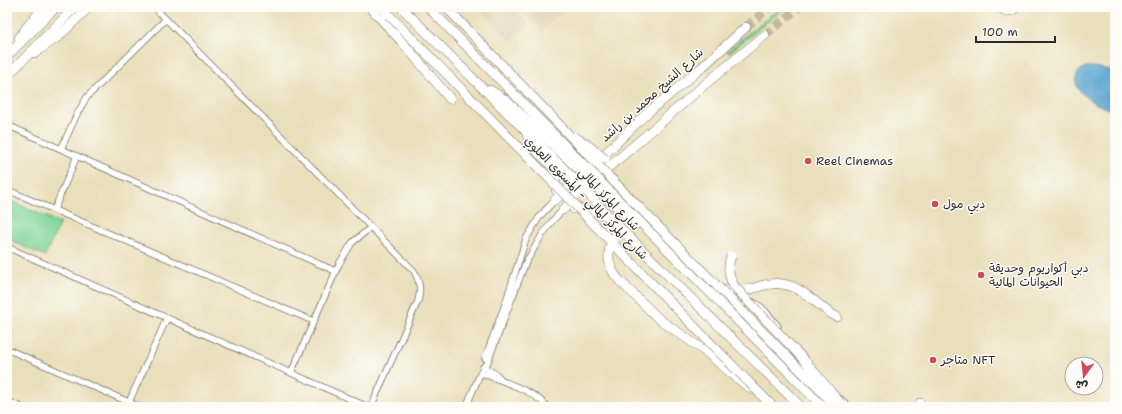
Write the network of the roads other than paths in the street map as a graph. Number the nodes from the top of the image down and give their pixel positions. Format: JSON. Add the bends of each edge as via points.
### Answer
{"nodes":[{"id":1,"x":44,"y":7,"type":"edge"},
{"id":2,"x":56,"y":7,"type":"edge"},
{"id":3,"x":75,"y":7,"type":"edge"},
{"id":4,"x":89,"y":7,"type":"edge"},
{"id":5,"x":154,"y":7,"type":"edge"},
{"id":6,"x":370,"y":7,"type":"edge"},
{"id":7,"x":380,"y":7,"type":"edge"},
{"id":8,"x":401,"y":7,"type":"edge"},
{"id":9,"x":405,"y":7,"type":"edge"},
{"id":10,"x":428,"y":7,"type":"edge"},
{"id":11,"x":446,"y":7,"type":"edge"},
{"id":12,"x":658,"y":7,"type":"edge"},
{"id":13,"x":661,"y":7,"type":"edge"},
{"id":14,"x":999,"y":7,"type":"edge"},
{"id":15,"x":1018,"y":7,"type":"edge"},
{"id":16,"x":166,"y":19,"type":"junction"},
{"id":17,"x":420,"y":26,"type":"junction"},
{"id":18,"x":746,"y":27,"type":"tunnel mouth"},
{"id":19,"x":765,"y":35,"type":"tunnel mouth"},
{"id":20,"x":10,"y":53,"type":"edge"},
{"id":21,"x":714,"y":56,"type":"junction"},
{"id":22,"x":23,"y":59,"type":"junction"},
{"id":23,"x":724,"y":69,"type":"junction"},
{"id":24,"x":7,"y":76,"type":"edge"},
{"id":25,"x":479,"y":84,"type":"junction"},
{"id":26,"x":450,"y":99,"type":"dead end"},
{"id":27,"x":7,"y":125,"type":"edge"},
{"id":28,"x":526,"y":131,"type":"junction"},
{"id":29,"x":568,"y":135,"type":"junction"},
{"id":30,"x":565,"y":145,"type":"junction"},
{"id":31,"x":611,"y":147,"type":"junction"},
{"id":32,"x":61,"y":149,"type":"junction"},
{"id":33,"x":77,"y":156,"type":"junction"},
{"id":34,"x":622,"y":156,"type":"junction"},
{"id":35,"x":606,"y":159,"type":"dead end"},
{"id":36,"x":583,"y":168,"type":"junction"},
{"id":37,"x":596,"y":177,"type":"junction"},
{"id":38,"x":582,"y":185,"type":"junction"},
{"id":39,"x":10,"y":190,"type":"dead end"},
{"id":40,"x":599,"y":190,"type":"junction"},
{"id":41,"x":592,"y":199,"type":"junction"},
{"id":42,"x":555,"y":200,"type":"junction"},
{"id":43,"x":625,"y":206,"type":"junction"},
{"id":44,"x":54,"y":210,"type":"junction"},
{"id":45,"x":563,"y":210,"type":"junction"},
{"id":46,"x":613,"y":221,"type":"junction"},
{"id":47,"x":370,"y":227,"type":"junction"},
{"id":48,"x":615,"y":236,"type":"dead end"},
{"id":49,"x":7,"y":247,"type":"edge"},
{"id":50,"x":731,"y":256,"type":"dead end"},
{"id":51,"x":335,"y":271,"type":"junction"},
{"id":52,"x":691,"y":274,"type":"junction"},
{"id":53,"x":701,"y":284,"type":"junction"},
{"id":54,"x":837,"y":317,"type":"dead end"},
{"id":55,"x":167,"y":318,"type":"junction"},
{"id":56,"x":313,"y":321,"type":"junction"},
{"id":57,"x":752,"y":335,"type":"junction"},
{"id":58,"x":7,"y":349,"type":"edge"},
{"id":59,"x":482,"y":370,"type":"junction"},
{"id":60,"x":291,"y":373,"type":"junction"},
{"id":61,"x":760,"y":394,"type":"junction"},
{"id":62,"x":7,"y":401,"type":"edge"},
{"id":63,"x":129,"y":402,"type":"junction"},
{"id":64,"x":21,"y":407,"type":"edge"},
{"id":65,"x":140,"y":407,"type":"edge"},
{"id":66,"x":368,"y":407,"type":"edge"},
{"id":67,"x":371,"y":407,"type":"edge"},
{"id":68,"x":466,"y":407,"type":"edge"},
{"id":69,"x":548,"y":407,"type":"edge"},
{"id":70,"x":774,"y":407,"type":"edge"},
{"id":71,"x":801,"y":407,"type":"edge"},
{"id":72,"x":823,"y":407,"type":"edge"},
{"id":73,"x":837,"y":407,"type":"edge"},
{"id":74,"x":843,"y":407,"type":"edge"},
{"id":75,"x":850,"y":407,"type":"edge"}],
"edges":[{"from":1,"to":20,"type":"main road"},
{"from":2,"to":20,"type":"main road"},
{"from":3,"to":22,"type":"main road"},
{"from":4,"to":22,"type":"main road","via":[[52,41]]},
{"from":5,"to":16,"type":"street"},
{"from":6,"to":26,"type":"main road"},
{"from":7,"to":61,"type":"main road","name":"شارع المركز المالي - المستوى العلوي","bridge":true},
{"from":8,"to":17,"type":"main road","name":"شارع المركز المالي"},
{"from":9,"to":17,"type":"main road"},
{"from":10,"to":30,"type":"main road","name":"شارع المركز المالي"},
{"from":11,"to":29,"type":"main road","bridge":true},
{"from":12,"to":13,"type":"street"},
{"from":14,"to":15,"type":"street","via":[[1008,13]]},
{"from":16,"to":32,"type":"street","via":[[87,97]]},
{"from":16,"to":47,"type":"street"},
{"from":17,"to":25,"type":"main road","name":"شارع المركز المالي"},
{"from":18,"to":21,"type":"main road","name":"شارع الشيخ محمد بن راشد"},
{"from":19,"to":23,"type":"main road","name":"شارع الشيخ محمد بن راشد"},
{"from":21,"to":23,"type":"main road"},
{"from":21,"to":31,"type":"main road","name":"شارع الشيخ محمد بن راشد"},
{"from":22,"to":24,"type":"main road"},
{"from":23,"to":34,"type":"main road","name":"شارع الشيخ محمد بن راشد"},
{"from":25,"to":28,"type":"main road","name":"شارع المركز المالي"},
{"from":25,"to":36,"type":"main road","via":[[507,102]]},
{"from":27,"to":32,"type":"street"},
{"from":28,"to":38,"type":"main road","name":"شارع المركز المالي"},
{"from":28,"to":42,"type":"main road","via":[[529,141],[553,170]]},
{"from":29,"to":35,"type":"main road","bridge":true,"via":[[581,140]]},
{"from":29,"to":73,"type":"main road","bridge":true},
{"from":30,"to":31,"type":"main road","via":[[589,155]]},
{"from":30,"to":36,"type":"main road","name":"شارع المركز المالي"},
{"from":31,"to":36,"type":"main road","name":"شارع الشيخ محمد بن راشد"},
{"from":32,"to":33,"type":"street"},
{"from":33,"to":44,"type":"street"},
{"from":33,"to":51,"type":"street"},
{"from":34,"to":37,"type":"main road","name":"شارع الشيخ محمد بن راشد"},
{"from":34,"to":43,"type":"main road","via":[[614,170],[613,178]]},
{"from":36,"to":37,"type":"main road"},
{"from":36,"to":38,"type":"main road","name":"شارع الشيخ محمد بن راشد"},
{"from":37,"to":38,"type":"main road","name":"شارع الشيخ محمد بن راشد"},
{"from":37,"to":43,"type":"main road","name":"شارع المركز المالي"},
{"from":38,"to":40,"type":"main road"},
{"from":38,"to":41,"type":"main road","name":"شارع المركز المالي"},
{"from":38,"to":42,"type":"main road"},
{"from":38,"to":45,"type":"main road"},
{"from":39,"to":44,"type":"street"},
{"from":40,"to":41,"type":"main road","via":[[594,191]]},
{"from":40,"to":52,"type":"main road","via":[[677,266]]},
{"from":41,"to":46,"type":"main road","name":"شارع المركز المالي"},
{"from":42,"to":59,"type":"street","via":[[540,216],[526,239]]},
{"from":43,"to":52,"type":"main road","name":"شارع المركز المالي"},
{"from":44,"to":56,"type":"street"},
{"from":45,"to":46,"type":"main road","via":[[593,210]]},
{"from":45,"to":59,"type":"street","via":[[542,235],[525,264],[488,362]]},
{"from":46,"to":71,"type":"main road","name":"شارع المركز المالي"},
{"from":47,"to":51,"type":"street","via":[[352,243]]},
{"from":47,"to":67,"type":"street","via":[[414,271],[420,286],[418,301]]},
{"from":48,"to":61,"type":"main road","bridge":true,"via":[[609,257],[616,278],[663,322]]},
{"from":49,"to":55,"type":"street"},
{"from":50,"to":74,"type":"main road","bridge":true,"via":[[728,273],[734,286],[805,361]]},
{"from":51,"to":56,"type":"street"},
{"from":52,"to":53,"type":"main road","name":"شارع المركز المالي"},
{"from":53,"to":54,"type":"main road","via":[[729,291],[783,284],[801,290]]},
{"from":53,"to":57,"type":"main road","name":"شارع المركز المالي"},
{"from":55,"to":60,"type":"street"},
{"from":55,"to":63,"type":"street"},
{"from":56,"to":60,"type":"street"},
{"from":57,"to":72,"type":"main road","name":"شارع المركز المالي"},
{"from":57,"to":75,"type":"street","via":[[741,318],[740,309],[746,303],[755,302],[835,394]]},
{"from":58,"to":63,"type":"street"},
{"from":59,"to":68,"type":"street"},
{"from":59,"to":69,"type":"street","via":[[496,374],[502,380],[539,398]]},
{"from":60,"to":66,"type":"street"},
{"from":61,"to":70,"type":"main road","name":"شارع المركز المالي - المستوى العلوي","bridge":true},
{"from":62,"to":64,"type":"street"},
{"from":63,"to":65,"type":"street"}]}
